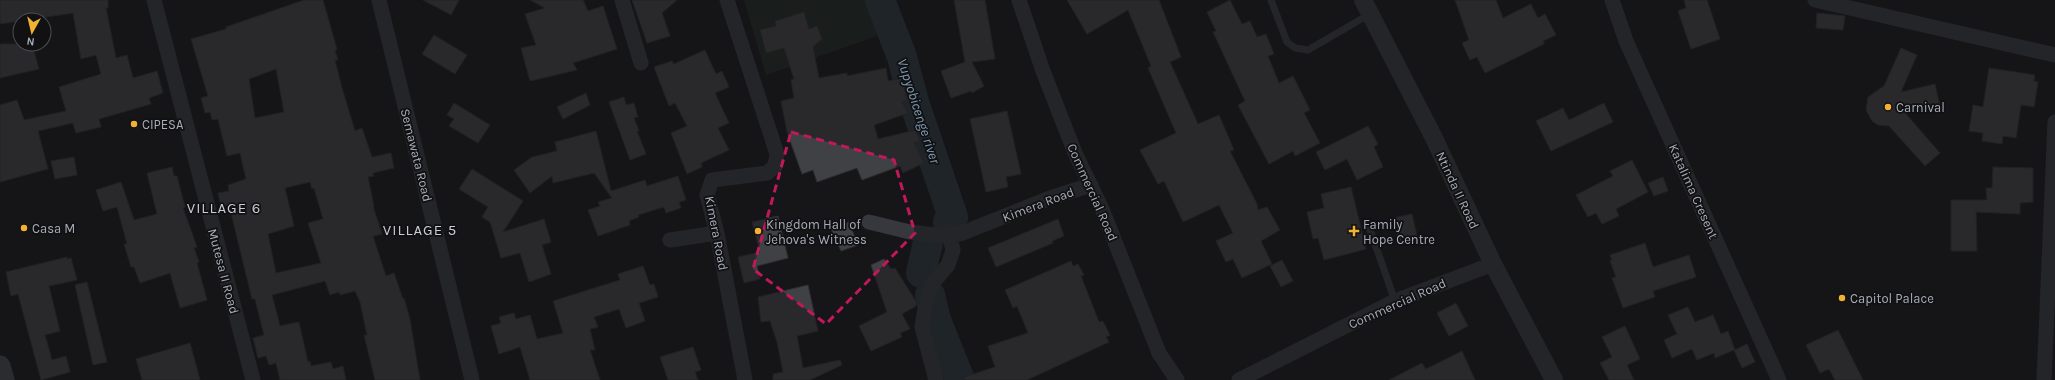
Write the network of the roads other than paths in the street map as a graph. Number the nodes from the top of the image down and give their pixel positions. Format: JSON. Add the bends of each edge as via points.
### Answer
{"nodes":[{"id":1,"x":154,"y":0,"type":"edge"},
{"id":2,"x":379,"y":0,"type":"edge"},
{"id":3,"x":622,"y":0,"type":"edge"},
{"id":4,"x":727,"y":0,"type":"edge"},
{"id":5,"x":1019,"y":0,"type":"edge"},
{"id":6,"x":1271,"y":0,"type":"edge"},
{"id":7,"x":1612,"y":0,"type":"edge"},
{"id":8,"x":1815,"y":0,"type":"edge"},
{"id":9,"x":1366,"y":7,"type":"edge"},
{"id":10,"x":2055,"y":55,"type":"edge"},
{"id":11,"x":641,"y":63,"type":"dead end"},
{"id":12,"x":2055,"y":122,"type":"edge"},
{"id":13,"x":1091,"y":185,"type":"junction"},
{"id":14,"x":869,"y":222,"type":"dead end"},
{"id":15,"x":1368,"y":224,"type":"dead end"},
{"id":16,"x":717,"y":233,"type":"junction"},
{"id":17,"x":949,"y":234,"type":"junction"},
{"id":18,"x":670,"y":240,"type":"dead end"},
{"id":19,"x":1493,"y":264,"type":"junction"},
{"id":20,"x":1395,"y":301,"type":"junction"},
{"id":21,"x":0,"y":366,"type":"edge"},
{"id":22,"x":4,"y":380,"type":"edge"},
{"id":23,"x":253,"y":380,"type":"edge"},
{"id":24,"x":472,"y":380,"type":"edge"},
{"id":25,"x":745,"y":380,"type":"edge"},
{"id":26,"x":936,"y":380,"type":"edge"},
{"id":27,"x":1177,"y":380,"type":"edge"},
{"id":28,"x":1240,"y":380,"type":"edge"},
{"id":29,"x":1554,"y":380,"type":"edge"},
{"id":30,"x":1779,"y":380,"type":"edge"},
{"id":31,"x":2044,"y":380,"type":"edge"}],
"edges":[{"from":1,"to":23,"type":"street","name":"Mutesa II Road"},
{"from":2,"to":24,"type":"street","name":"Semawata Road"},
{"from":3,"to":11,"type":"street"},
{"from":4,"to":16,"type":"street","name":"Kimera Road","via":[[777,154],[775,166],[767,173],[712,180],[708,194]]},
{"from":5,"to":13,"type":"street","name":"Commercial Road","via":[[1043,71],[1075,153]]},
{"from":6,"to":9,"type":"lane","via":[[1287,42],[1295,48],[1308,50]]},
{"from":7,"to":30,"type":"street","name":"Katalima Cresent","via":[[1626,41]]},
{"from":8,"to":10,"type":"street"},
{"from":9,"to":19,"type":"street","name":"Ntinda II Road","via":[[1433,136]]},
{"from":12,"to":31,"type":"street"},
{"from":13,"to":17,"type":"street","name":"Kimera Road","via":[[1050,198],[960,234]]},
{"from":13,"to":27,"type":"street","name":"Commercial Road","via":[[1159,353]]},
{"from":14,"to":17,"type":"street","name":"Kimera Road","via":[[910,232]]},
{"from":15,"to":20,"type":"lane"},
{"from":16,"to":18,"type":"street"},
{"from":16,"to":25,"type":"street","name":"Kimera Road"},
{"from":17,"to":26,"type":"street","via":[[953,250],[948,265],[932,284],[922,327]]},
{"from":19,"to":20,"type":"street","name":"Commercial Road"},
{"from":19,"to":29,"type":"street","name":"Ntinda II Road"},
{"from":20,"to":28,"type":"street","name":"Commercial Road"},
{"from":21,"to":22,"type":"main road"}]}
